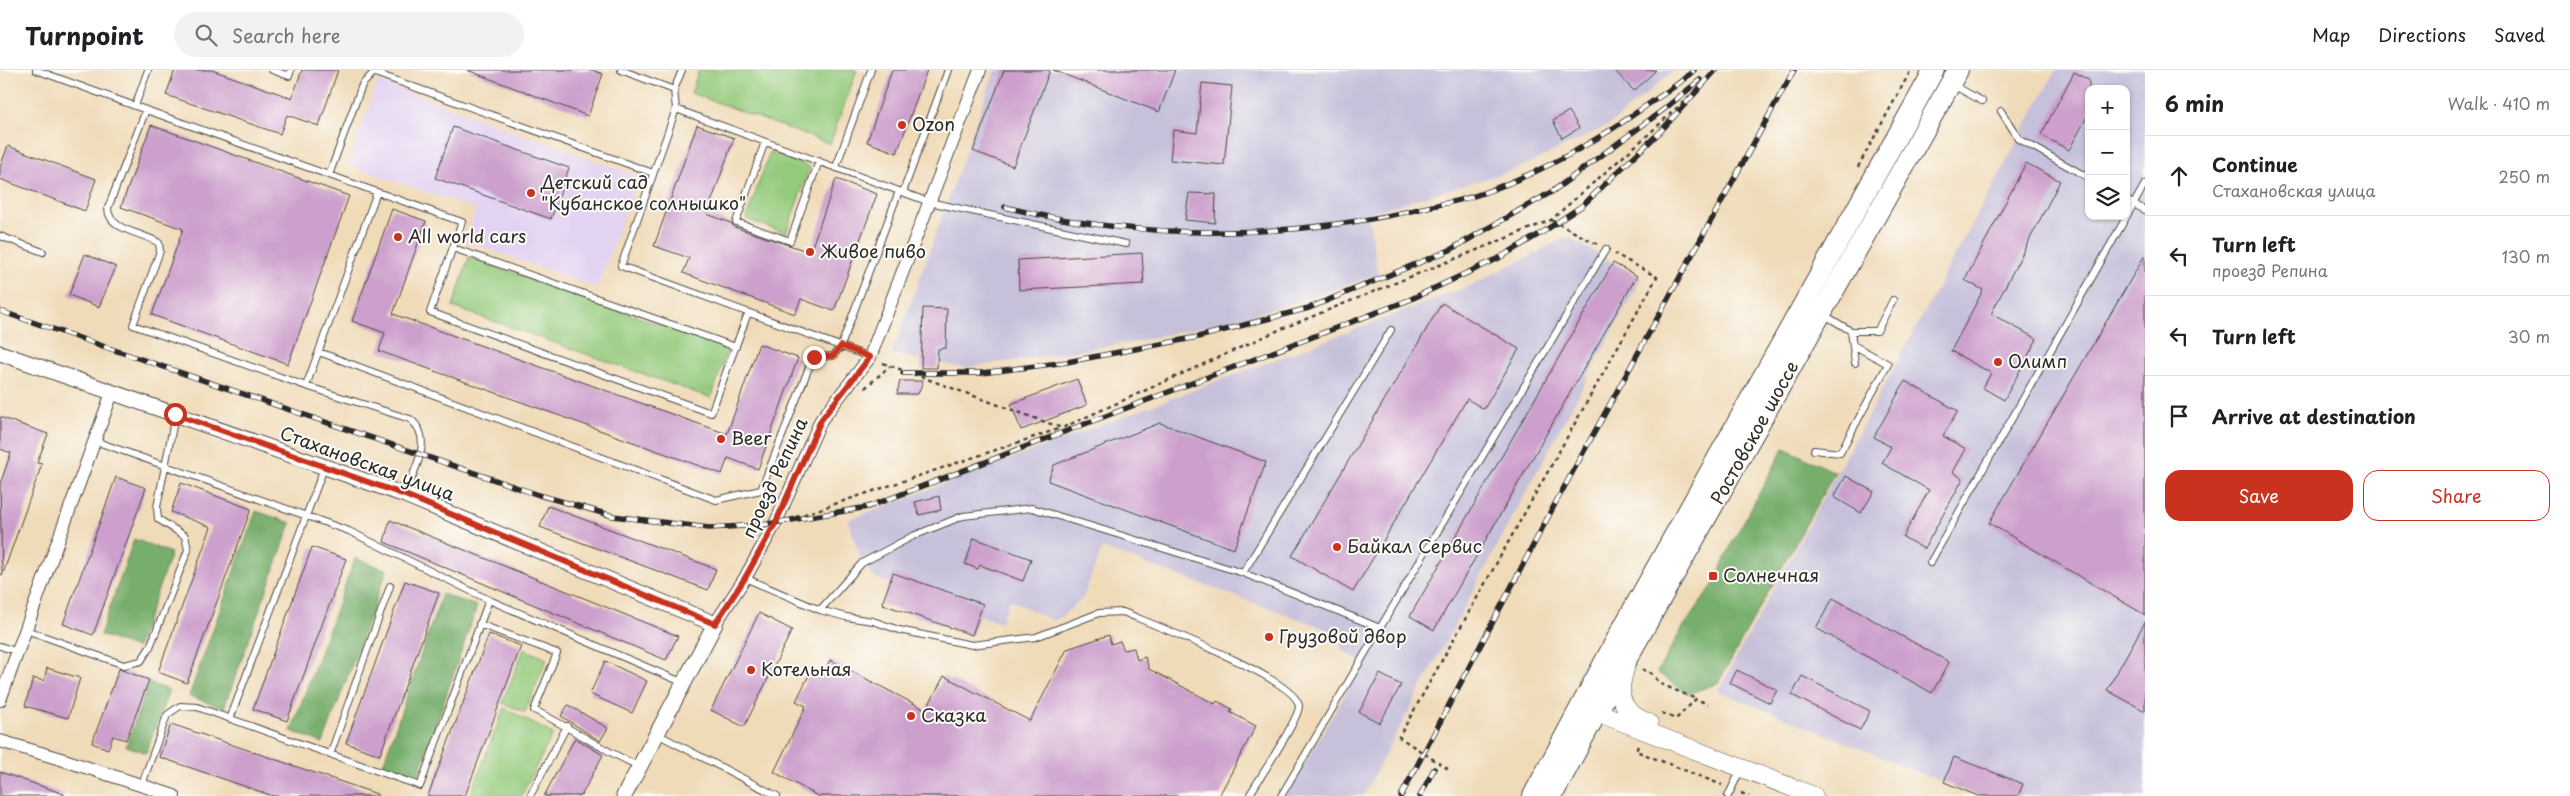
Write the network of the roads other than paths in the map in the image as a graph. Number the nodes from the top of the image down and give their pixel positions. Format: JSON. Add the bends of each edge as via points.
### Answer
{"nodes":[{"id":1,"x":36,"y":70,"type":"edge"},
{"id":2,"x":148,"y":70,"type":"edge"},
{"id":3,"x":272,"y":70,"type":"edge"},
{"id":4,"x":291,"y":70,"type":"edge"},
{"id":5,"x":621,"y":70,"type":"edge"},
{"id":6,"x":682,"y":70,"type":"edge"},
{"id":7,"x":872,"y":70,"type":"edge"},
{"id":8,"x":948,"y":70,"type":"edge"},
{"id":9,"x":980,"y":70,"type":"edge"},
{"id":10,"x":376,"y":71,"type":"edge"},
{"id":11,"x":1943,"y":76,"type":"edge"},
{"id":12,"x":674,"y":90,"type":"junction"},
{"id":13,"x":1982,"y":101,"type":"dead end"},
{"id":14,"x":135,"y":106,"type":"junction"},
{"id":15,"x":146,"y":110,"type":"junction"},
{"id":16,"x":676,"y":110,"type":"junction"},
{"id":17,"x":2001,"y":111,"type":"dead end"},
{"id":18,"x":765,"y":142,"type":"junction"},
{"id":19,"x":819,"y":161,"type":"junction"},
{"id":20,"x":836,"y":168,"type":"junction"},
{"id":21,"x":653,"y":173,"type":"junction"},
{"id":22,"x":328,"y":175,"type":"junction"},
{"id":23,"x":2085,"y":176,"type":"edge"},
{"id":24,"x":2145,"y":184,"type":"edge"},
{"id":25,"x":377,"y":192,"type":"junction"},
{"id":26,"x":901,"y":192,"type":"junction"},
{"id":27,"x":929,"y":202,"type":"junction"},
{"id":28,"x":2130,"y":202,"type":"edge"},
{"id":29,"x":2134,"y":204,"type":"junction"},
{"id":30,"x":2145,"y":210,"type":"edge"},
{"id":31,"x":0,"y":236,"type":"edge"},
{"id":32,"x":1126,"y":244,"type":"dead end"},
{"id":33,"x":453,"y":248,"type":"junction"},
{"id":34,"x":1606,"y":250,"type":"road end"},
{"id":35,"x":43,"y":252,"type":"dead end"},
{"id":36,"x":1893,"y":300,"type":"dead end"},
{"id":37,"x":748,"y":313,"type":"junction"},
{"id":38,"x":1822,"y":314,"type":"junction"},
{"id":39,"x":1390,"y":330,"type":"dead end"},
{"id":40,"x":1851,"y":331,"type":"junction"},
{"id":41,"x":1853,"y":345,"type":"junction"},
{"id":42,"x":841,"y":346,"type":"junction"},
{"id":43,"x":736,"y":347,"type":"junction"},
{"id":44,"x":319,"y":352,"type":"junction"},
{"id":45,"x":0,"y":353,"type":"edge"},
{"id":46,"x":870,"y":357,"type":"junction"},
{"id":47,"x":1855,"y":363,"type":"dead end"},
{"id":48,"x":306,"y":386,"type":"junction"},
{"id":49,"x":112,"y":392,"type":"junction"},
{"id":50,"x":175,"y":414,"type":"junction"},
{"id":51,"x":95,"y":442,"type":"junction"},
{"id":52,"x":1814,"y":450,"type":"dead end"},
{"id":53,"x":164,"y":465,"type":"junction"},
{"id":54,"x":324,"y":467,"type":"junction"},
{"id":55,"x":405,"y":495,"type":"junction"},
{"id":56,"x":306,"y":516,"type":"junction"},
{"id":57,"x":1930,"y":563,"type":"dead end"},
{"id":58,"x":1243,"y":572,"type":"junction"},
{"id":59,"x":745,"y":578,"type":"junction"},
{"id":60,"x":390,"y":586,"type":"dead end"},
{"id":61,"x":489,"y":600,"type":"junction"},
{"id":62,"x":820,"y":610,"type":"junction"},
{"id":63,"x":479,"y":624,"type":"junction"},
{"id":64,"x":715,"y":624,"type":"junction"},
{"id":65,"x":1380,"y":628,"type":"junction"},
{"id":66,"x":26,"y":630,"type":"junction"},
{"id":67,"x":1636,"y":642,"type":"junction"},
{"id":68,"x":0,"y":646,"type":"edge"},
{"id":69,"x":18,"y":652,"type":"junction"},
{"id":70,"x":684,"y":683,"type":"junction"},
{"id":71,"x":0,"y":700,"type":"edge"},
{"id":72,"x":1589,"y":709,"type":"junction"},
{"id":73,"x":230,"y":719,"type":"junction"},
{"id":74,"x":567,"y":726,"type":"junction"},
{"id":75,"x":657,"y":734,"type":"junction"},
{"id":76,"x":0,"y":742,"type":"edge"},
{"id":77,"x":330,"y":755,"type":"junction"},
{"id":78,"x":640,"y":766,"type":"junction"},
{"id":79,"x":1741,"y":768,"type":"junction"},
{"id":80,"x":142,"y":784,"type":"junction"},
{"id":81,"x":174,"y":796,"type":"edge"},
{"id":82,"x":530,"y":796,"type":"edge"},
{"id":83,"x":624,"y":796,"type":"edge"},
{"id":84,"x":777,"y":796,"type":"edge"},
{"id":85,"x":1249,"y":796,"type":"edge"},
{"id":86,"x":1281,"y":796,"type":"edge"},
{"id":87,"x":1533,"y":796,"type":"edge"},
{"id":88,"x":1552,"y":796,"type":"edge"},
{"id":89,"x":1728,"y":796,"type":"edge"},
{"id":90,"x":1814,"y":796,"type":"edge"}],
"edges":[{"from":1,"to":14,"type":"lane"},
{"from":2,"to":14,"type":"lane"},
{"from":3,"to":4,"type":"lane","via":[[289,76]]},
{"from":5,"to":12,"type":"lane"},
{"from":6,"to":12,"type":"lane"},
{"from":7,"to":20,"type":"lane"},
{"from":8,"to":26,"type":"lane"},
{"from":9,"to":27,"type":"street","name":"проезд Репина"},
{"from":10,"to":21,"type":"lane"},
{"from":10,"to":22,"type":"lane","via":[[362,85]]},
{"from":11,"to":13,"type":"lane"},
{"from":11,"to":38,"type":"main road","name":"Ростовское шоссе"},
{"from":11,"to":72,"type":"main road","name":"Ростовское шоссе"},
{"from":12,"to":16,"type":"lane"},
{"from":14,"to":15,"type":"lane"},
{"from":15,"to":22,"type":"lane"},
{"from":15,"to":48,"type":"lane","via":[[108,208],[108,216],[114,224],[159,243],[160,251],[133,325]]},
{"from":16,"to":18,"type":"lane"},
{"from":16,"to":21,"type":"lane"},
{"from":17,"to":23,"type":"lane","via":[[2019,139]]},
{"from":18,"to":19,"type":"lane"},
{"from":18,"to":19,"type":"lane","via":[[736,222],[790,241]]},
{"from":19,"to":20,"type":"lane"},
{"from":20,"to":26,"type":"lane"},
{"from":21,"to":37,"type":"lane","via":[[620,266]]},
{"from":22,"to":25,"type":"lane"},
{"from":24,"to":29,"type":"lane"},
{"from":25,"to":33,"type":"lane","via":[[462,222]]},
{"from":25,"to":44,"type":"lane"},
{"from":26,"to":27,"type":"lane"},
{"from":26,"to":42,"type":"lane"},
{"from":27,"to":32,"type":"lane"},
{"from":27,"to":46,"type":"street","name":"проезд Репина"},
{"from":28,"to":29,"type":"lane"},
{"from":29,"to":30,"type":"lane"},
{"from":29,"to":57,"type":"lane"},
{"from":31,"to":35,"type":"lane"},
{"from":33,"to":43,"type":"lane"},
{"from":33,"to":43,"type":"lane","via":[[430,312],[711,413]]},
{"from":34,"to":65,"type":"lane"},
{"from":36,"to":40,"type":"lane","via":[[1878,331]]},
{"from":37,"to":42,"type":"lane"},
{"from":37,"to":43,"type":"lane"},
{"from":38,"to":40,"type":"lane"},
{"from":38,"to":67,"type":"main road","name":"Ростовское шоссе"},
{"from":39,"to":58,"type":"lane"},
{"from":40,"to":41,"type":"lane"},
{"from":41,"to":47,"type":"lane"},
{"from":41,"to":52,"type":"lane","via":[[1888,364],[1840,453]]},
{"from":42,"to":44,"type":"lane","via":[[833,356],[814,357],[761,490],[716,500]]},
{"from":42,"to":46,"type":"lane"},
{"from":44,"to":48,"type":"lane"},
{"from":45,"to":49,"type":"street","name":"Стахановская улица"},
{"from":46,"to":59,"type":"street","name":"проезд Репина","via":[[821,420],[776,522]]},
{"from":48,"to":55,"type":"lane","via":[[417,424],[423,441]]},
{"from":49,"to":50,"type":"street","name":"Стахановская улица"},
{"from":49,"to":51,"type":"street"},
{"from":50,"to":53,"type":"lane"},
{"from":50,"to":54,"type":"street","name":"Стахановская улица"},
{"from":51,"to":53,"type":"lane"},
{"from":51,"to":66,"type":"street"},
{"from":53,"to":56,"type":"lane"},
{"from":53,"to":66,"type":"lane","via":[[158,519],[185,536],[188,550],[150,647],[140,661],[124,665]]},
{"from":54,"to":55,"type":"street","name":"Стахановская улица"},
{"from":54,"to":56,"type":"lane"},
{"from":55,"to":64,"type":"street","name":"Стахановская улица"},
{"from":56,"to":61,"type":"lane","via":[[349,531]]},
{"from":56,"to":73,"type":"lane"},
{"from":58,"to":62,"type":"lane","via":[[1032,508],[963,516],[913,536],[862,563]]},
{"from":58,"to":65,"type":"lane"},
{"from":59,"to":62,"type":"lane"},
{"from":59,"to":64,"type":"street","name":"проезд Репина"},
{"from":60,"to":77,"type":"lane"},
{"from":61,"to":63,"type":"lane"},
{"from":61,"to":70,"type":"lane"},
{"from":62,"to":85,"type":"lane","via":[[972,645],[1036,637],[1099,613],[1123,612],[1248,666],[1291,692],[1299,707]]},
{"from":63,"to":74,"type":"lane","via":[[557,653],[534,710]]},
{"from":63,"to":77,"type":"lane","via":[[420,786]]},
{"from":64,"to":70,"type":"street"},
{"from":65,"to":86,"type":"lane"},
{"from":66,"to":69,"type":"street"},
{"from":67,"to":72,"type":"main road","name":"Ростовское шоссе"},
{"from":67,"to":79,"type":"main road","via":[[1620,689],[1622,702],[1630,713],[1739,762]]},
{"from":68,"to":69,"type":"lane"},
{"from":69,"to":71,"type":"street"},
{"from":70,"to":75,"type":"street"},
{"from":72,"to":79,"type":"main road"},
{"from":72,"to":87,"type":"main road","name":"Ростовское шоссе"},
{"from":72,"to":88,"type":"main road","name":"Ростовское шоссе"},
{"from":73,"to":77,"type":"lane"},
{"from":73,"to":80,"type":"lane","via":[[197,707],[180,706],[167,715]]},
{"from":74,"to":78,"type":"lane","via":[[618,757]]},
{"from":74,"to":82,"type":"lane"},
{"from":75,"to":78,"type":"street"},
{"from":75,"to":84,"type":"lane"},
{"from":76,"to":80,"type":"street"},
{"from":78,"to":83,"type":"street"},
{"from":79,"to":89,"type":"lane"},
{"from":79,"to":90,"type":"main road"},
{"from":80,"to":81,"type":"street"}]}
